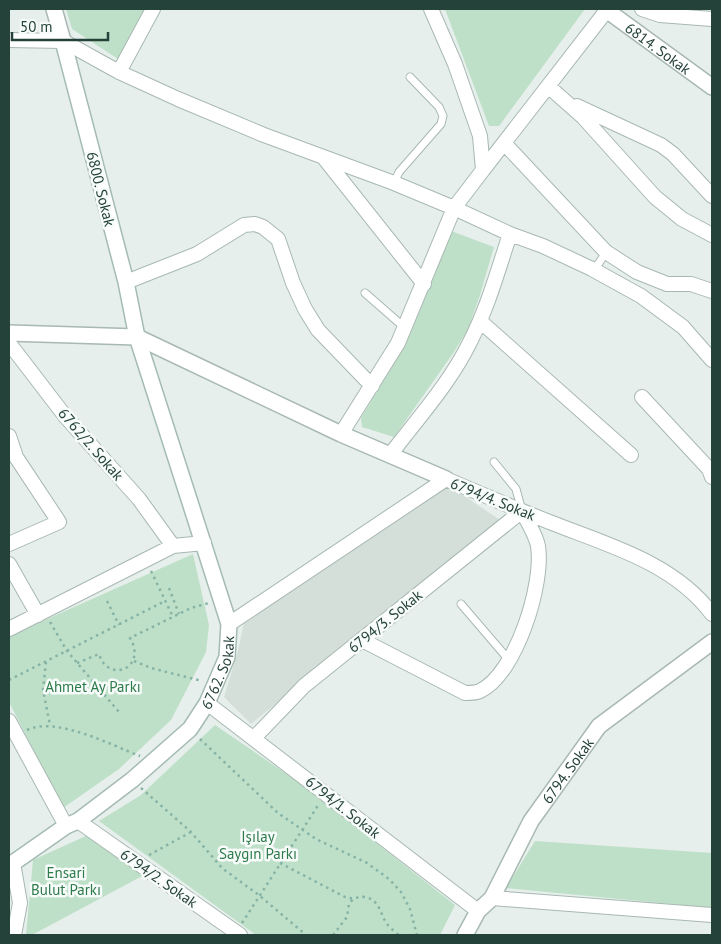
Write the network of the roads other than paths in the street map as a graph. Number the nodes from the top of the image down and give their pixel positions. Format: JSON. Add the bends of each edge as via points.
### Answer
{"nodes":[{"id":1,"x":54,"y":9,"type":"edge"},
{"id":2,"x":153,"y":9,"type":"edge"},
{"id":3,"x":431,"y":9,"type":"edge"},
{"id":4,"x":606,"y":9,"type":"edge"},
{"id":5,"x":642,"y":9,"type":"edge"},
{"id":6,"x":712,"y":19,"type":"edge"},
{"id":7,"x":9,"y":40,"type":"edge"},
{"id":8,"x":63,"y":41,"type":"junction"},
{"id":9,"x":120,"y":72,"type":"junction"},
{"id":10,"x":410,"y":77,"type":"dead end"},
{"id":11,"x":548,"y":86,"type":"junction"},
{"id":12,"x":712,"y":87,"type":"edge"},
{"id":13,"x":565,"y":100,"type":"junction"},
{"id":14,"x":504,"y":143,"type":"junction"},
{"id":15,"x":324,"y":157,"type":"junction"},
{"id":16,"x":483,"y":170,"type":"junction"},
{"id":17,"x":394,"y":183,"type":"junction"},
{"id":18,"x":712,"y":196,"type":"edge"},
{"id":19,"x":454,"y":208,"type":"junction"},
{"id":20,"x":510,"y":234,"type":"junction"},
{"id":21,"x":712,"y":235,"type":"edge"},
{"id":22,"x":606,"y":252,"type":"junction"},
{"id":23,"x":592,"y":269,"type":"junction"},
{"id":24,"x":126,"y":282,"type":"junction"},
{"id":25,"x":424,"y":284,"type":"junction"},
{"id":26,"x":712,"y":291,"type":"edge"},
{"id":27,"x":365,"y":293,"type":"dead end"},
{"id":28,"x":480,"y":321,"type":"junction"},
{"id":29,"x":405,"y":328,"type":"junction"},
{"id":30,"x":9,"y":332,"type":"edge"},
{"id":31,"x":137,"y":337,"type":"junction"},
{"id":32,"x":9,"y":343,"type":"edge"},
{"id":33,"x":712,"y":360,"type":"edge"},
{"id":34,"x":372,"y":386,"type":"junction"},
{"id":35,"x":642,"y":397,"type":"dead end"},
{"id":36,"x":342,"y":434,"type":"junction"},
{"id":37,"x":9,"y":436,"type":"edge"},
{"id":38,"x":390,"y":455,"type":"junction"},
{"id":39,"x":631,"y":455,"type":"dead end"},
{"id":40,"x":494,"y":462,"type":"dead end"},
{"id":41,"x":712,"y":477,"type":"edge"},
{"id":42,"x":446,"y":478,"type":"junction"},
{"id":43,"x":522,"y":511,"type":"junction"},
{"id":44,"x":204,"y":543,"type":"junction"},
{"id":45,"x":9,"y":544,"type":"edge"},
{"id":46,"x":173,"y":546,"type":"junction"},
{"id":47,"x":9,"y":564,"type":"edge"},
{"id":48,"x":461,"y":604,"type":"dead end"},
{"id":49,"x":41,"y":613,"type":"junction"},
{"id":50,"x":712,"y":614,"type":"edge"},
{"id":51,"x":230,"y":624,"type":"junction"},
{"id":52,"x":9,"y":629,"type":"edge"},
{"id":53,"x":362,"y":640,"type":"junction"},
{"id":54,"x":712,"y":642,"type":"edge"},
{"id":55,"x":509,"y":660,"type":"junction"},
{"id":56,"x":207,"y":703,"type":"junction"},
{"id":57,"x":9,"y":721,"type":"edge"},
{"id":58,"x":254,"y":738,"type":"junction"},
{"id":59,"x":72,"y":823,"type":"junction"},
{"id":60,"x":10,"y":861,"type":"edge"},
{"id":61,"x":492,"y":898,"type":"junction"},
{"id":62,"x":478,"y":911,"type":"junction"},
{"id":63,"x":712,"y":915,"type":"edge"},
{"id":64,"x":238,"y":934,"type":"edge"},
{"id":65,"x":14,"y":935,"type":"edge"},
{"id":66,"x":465,"y":935,"type":"edge"}],
"edges":[{"from":1,"to":8,"type":"street","name":"6800. Sokak"},
{"from":2,"to":9,"type":"street"},
{"from":3,"to":16,"type":"street","via":[[455,64],[480,136]]},
{"from":4,"to":11,"type":"street"},
{"from":4,"to":12,"type":"street","name":"6814. Sokak"},
{"from":5,"to":6,"type":"street"},
{"from":7,"to":8,"type":"street"},
{"from":8,"to":9,"type":"street"},
{"from":8,"to":24,"type":"street","name":"6800. Sokak"},
{"from":9,"to":15,"type":"street","via":[[264,135]]},
{"from":10,"to":17,"type":"lane","via":[[439,107],[443,116],[441,124],[399,172]]},
{"from":11,"to":13,"type":"street"},
{"from":11,"to":14,"type":"street"},
{"from":13,"to":18,"type":"street","via":[[661,145],[674,154]]},
{"from":13,"to":21,"type":"street","via":[[655,197],[682,219]]},
{"from":14,"to":16,"type":"street"},
{"from":14,"to":22,"type":"street"},
{"from":15,"to":17,"type":"street"},
{"from":15,"to":25,"type":"street"},
{"from":16,"to":19,"type":"street"},
{"from":17,"to":19,"type":"street"},
{"from":19,"to":20,"type":"street"},
{"from":19,"to":25,"type":"street"},
{"from":20,"to":23,"type":"street"},
{"from":20,"to":28,"type":"street"},
{"from":22,"to":23,"type":"lane"},
{"from":22,"to":26,"type":"street","via":[[637,272],[667,284],[691,284]]},
{"from":23,"to":33,"type":"street","via":[[641,296],[683,327]]},
{"from":24,"to":31,"type":"street","name":"6800. Sokak"},
{"from":24,"to":34,"type":"street","via":[[197,254],[244,225],[263,227],[278,239],[293,283],[318,330]]},
{"from":25,"to":29,"type":"street"},
{"from":27,"to":29,"type":"lane"},
{"from":28,"to":38,"type":"street","via":[[450,377]]},
{"from":28,"to":39,"type":"street"},
{"from":29,"to":34,"type":"street"},
{"from":30,"to":31,"type":"street"},
{"from":31,"to":36,"type":"street"},
{"from":31,"to":44,"type":"street","name":"6762. Sokak"},
{"from":32,"to":46,"type":"street","name":"6762/2. Sokak","via":[[65,416],[139,499]]},
{"from":34,"to":36,"type":"street"},
{"from":35,"to":41,"type":"street","via":[[709,469]]},
{"from":36,"to":38,"type":"street"},
{"from":37,"to":45,"type":"street","via":[[16,457],[59,522]]},
{"from":38,"to":42,"type":"street"},
{"from":40,"to":43,"type":"lane","via":[[516,488]]},
{"from":42,"to":43,"type":"street","name":"6794/4. Sokak"},
{"from":42,"to":51,"type":"street","name":"6794/4. Sokak"},
{"from":43,"to":50,"type":"street","name":"6794/4. Sokak","via":[[640,557],[677,578]]},
{"from":43,"to":53,"type":"street","name":"6794/3. Sokak"},
{"from":43,"to":55,"type":"street","via":[[538,544],[538,566],[530,613]]},
{"from":44,"to":46,"type":"street"},
{"from":44,"to":51,"type":"street","name":"6762. Sokak"},
{"from":46,"to":49,"type":"street"},
{"from":47,"to":49,"type":"street"},
{"from":48,"to":55,"type":"lane"},
{"from":49,"to":52,"type":"street"},
{"from":51,"to":56,"type":"street","name":"6762. Sokak","via":[[227,657]]},
{"from":53,"to":55,"type":"street","via":[[465,693],[479,692],[494,680]]},
{"from":53,"to":58,"type":"street","name":"6794/3. Sokak","via":[[304,686]]},
{"from":54,"to":61,"type":"street","name":"6794. Sokak","via":[[599,726],[532,821]]},
{"from":56,"to":58,"type":"street","name":"6794/1. Sokak"},
{"from":56,"to":59,"type":"street","name":"6762. Sokak","via":[[190,729],[154,762]]},
{"from":57,"to":59,"type":"street"},
{"from":58,"to":62,"type":"street","name":"6794/1. Sokak"},
{"from":59,"to":60,"type":"street","name":"6762. Sokak"},
{"from":59,"to":64,"type":"street","name":"6794/2. Sokak","via":[[136,862]]},
{"from":60,"to":65,"type":"street","via":[[20,903]]},
{"from":61,"to":62,"type":"street","name":"6794. Sokak"},
{"from":61,"to":63,"type":"street"},
{"from":62,"to":66,"type":"street","name":"6794. Sokak"}]}
